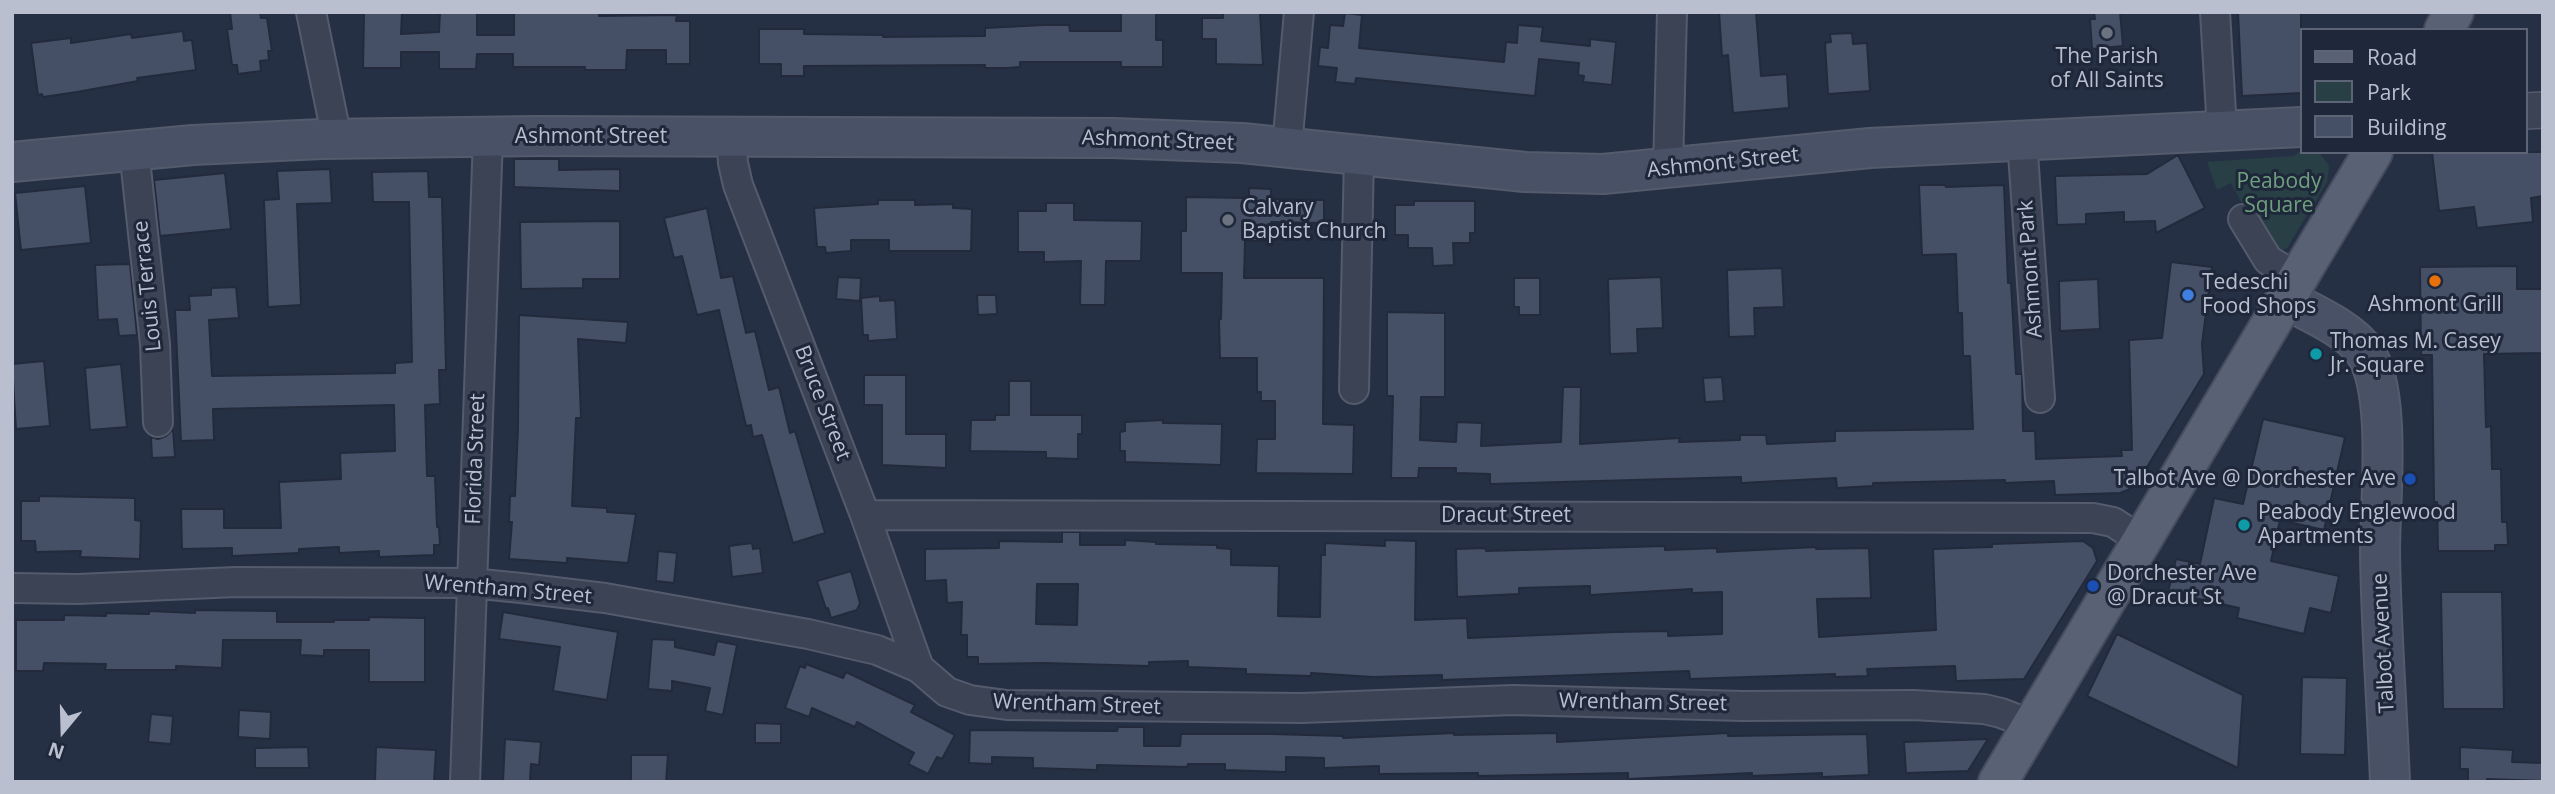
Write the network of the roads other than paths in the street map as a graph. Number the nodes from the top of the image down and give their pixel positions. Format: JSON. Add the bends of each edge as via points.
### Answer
{"nodes":[{"id":1,"x":311,"y":12,"type":"edge"},
{"id":2,"x":1299,"y":12,"type":"edge"},
{"id":3,"x":1672,"y":12,"type":"edge"},
{"id":4,"x":2215,"y":12,"type":"edge"},
{"id":5,"x":2454,"y":12,"type":"edge"},
{"id":6,"x":2445,"y":28,"type":"edge"},
{"id":7,"x":2300,"y":127,"type":"edge"},
{"id":8,"x":2222,"y":130,"type":"junction"},
{"id":9,"x":488,"y":137,"type":"junction"},
{"id":10,"x":731,"y":137,"type":"junction"},
{"id":11,"x":337,"y":139,"type":"junction"},
{"id":12,"x":2022,"y":139,"type":"junction"},
{"id":13,"x":1287,"y":147,"type":"junction"},
{"id":14,"x":134,"y":150,"type":"junction"},
{"id":15,"x":2372,"y":154,"type":"edge"},
{"id":16,"x":1359,"y":155,"type":"junction"},
{"id":17,"x":12,"y":162,"type":"edge"},
{"id":18,"x":1668,"y":169,"type":"junction"},
{"id":19,"x":2243,"y":219,"type":"dead end"},
{"id":20,"x":2292,"y":288,"type":"junction"},
{"id":21,"x":1354,"y":390,"type":"dead end"},
{"id":22,"x":2040,"y":398,"type":"dead end"},
{"id":23,"x":158,"y":422,"type":"dead end"},
{"id":24,"x":865,"y":515,"type":"junction"},
{"id":25,"x":2142,"y":541,"type":"junction"},
{"id":26,"x":471,"y":583,"type":"junction"},
{"id":27,"x":12,"y":588,"type":"edge"},
{"id":28,"x":919,"y":668,"type":"junction"},
{"id":29,"x":2032,"y":726,"type":"junction"},
{"id":30,"x":465,"y":782,"type":"edge"},
{"id":31,"x":1998,"y":782,"type":"edge"},
{"id":32,"x":2390,"y":782,"type":"edge"}],
"edges":[{"from":1,"to":11,"type":"street"},
{"from":2,"to":13,"type":"street"},
{"from":3,"to":18,"type":"street"},
{"from":4,"to":8,"type":"street"},
{"from":5,"to":6,"type":"main road"},
{"from":7,"to":8,"type":"main road","name":"Ashmont Street"},
{"from":8,"to":12,"type":"main road","name":"Ashmont Street"},
{"from":9,"to":10,"type":"main road","name":"Ashmont Street"},
{"from":9,"to":11,"type":"main road","name":"Ashmont Street"},
{"from":9,"to":26,"type":"street","name":"Florida Street"},
{"from":10,"to":13,"type":"main road","name":"Ashmont Street","via":[[1149,138]]},
{"from":10,"to":24,"type":"street","name":"Bruce Street","via":[[738,185]]},
{"from":11,"to":14,"type":"main road","name":"Ashmont Street"},
{"from":12,"to":18,"type":"main road","name":"Ashmont Street","via":[[1870,148]]},
{"from":12,"to":22,"type":"street","name":"Ashmont Park"},
{"from":13,"to":16,"type":"main road","name":"Ashmont Street"},
{"from":14,"to":17,"type":"main road","name":"Ashmont Street"},
{"from":14,"to":23,"type":"street","name":"Louis Terrace","via":[[155,344]]},
{"from":15,"to":20,"type":"main road"},
{"from":16,"to":18,"type":"main road","name":"Ashmont Street","via":[[1552,174]]},
{"from":16,"to":21,"type":"street"},
{"from":19,"to":20,"type":"street"},
{"from":20,"to":25,"type":"main road"},
{"from":20,"to":32,"type":"main road","name":"Talbot Avenue","via":[[2357,342],[2378,383]]},
{"from":24,"to":25,"type":"street","name":"Dracut Street","via":[[2092,518],[2113,522]]},
{"from":24,"to":28,"type":"street","name":"Bruce Street"},
{"from":25,"to":29,"type":"main road"},
{"from":26,"to":27,"type":"street","name":"Wrentham Street","via":[[236,582]]},
{"from":26,"to":28,"type":"street","name":"Wrentham Street","via":[[605,598],[808,634],[877,650]]},
{"from":26,"to":30,"type":"street","name":"Florida Street"},
{"from":28,"to":29,"type":"street","name":"Wrentham Street","via":[[947,692],[1007,705],[1302,708],[1513,700],[1913,705],[1984,709]]},
{"from":29,"to":31,"type":"main road"}]}
